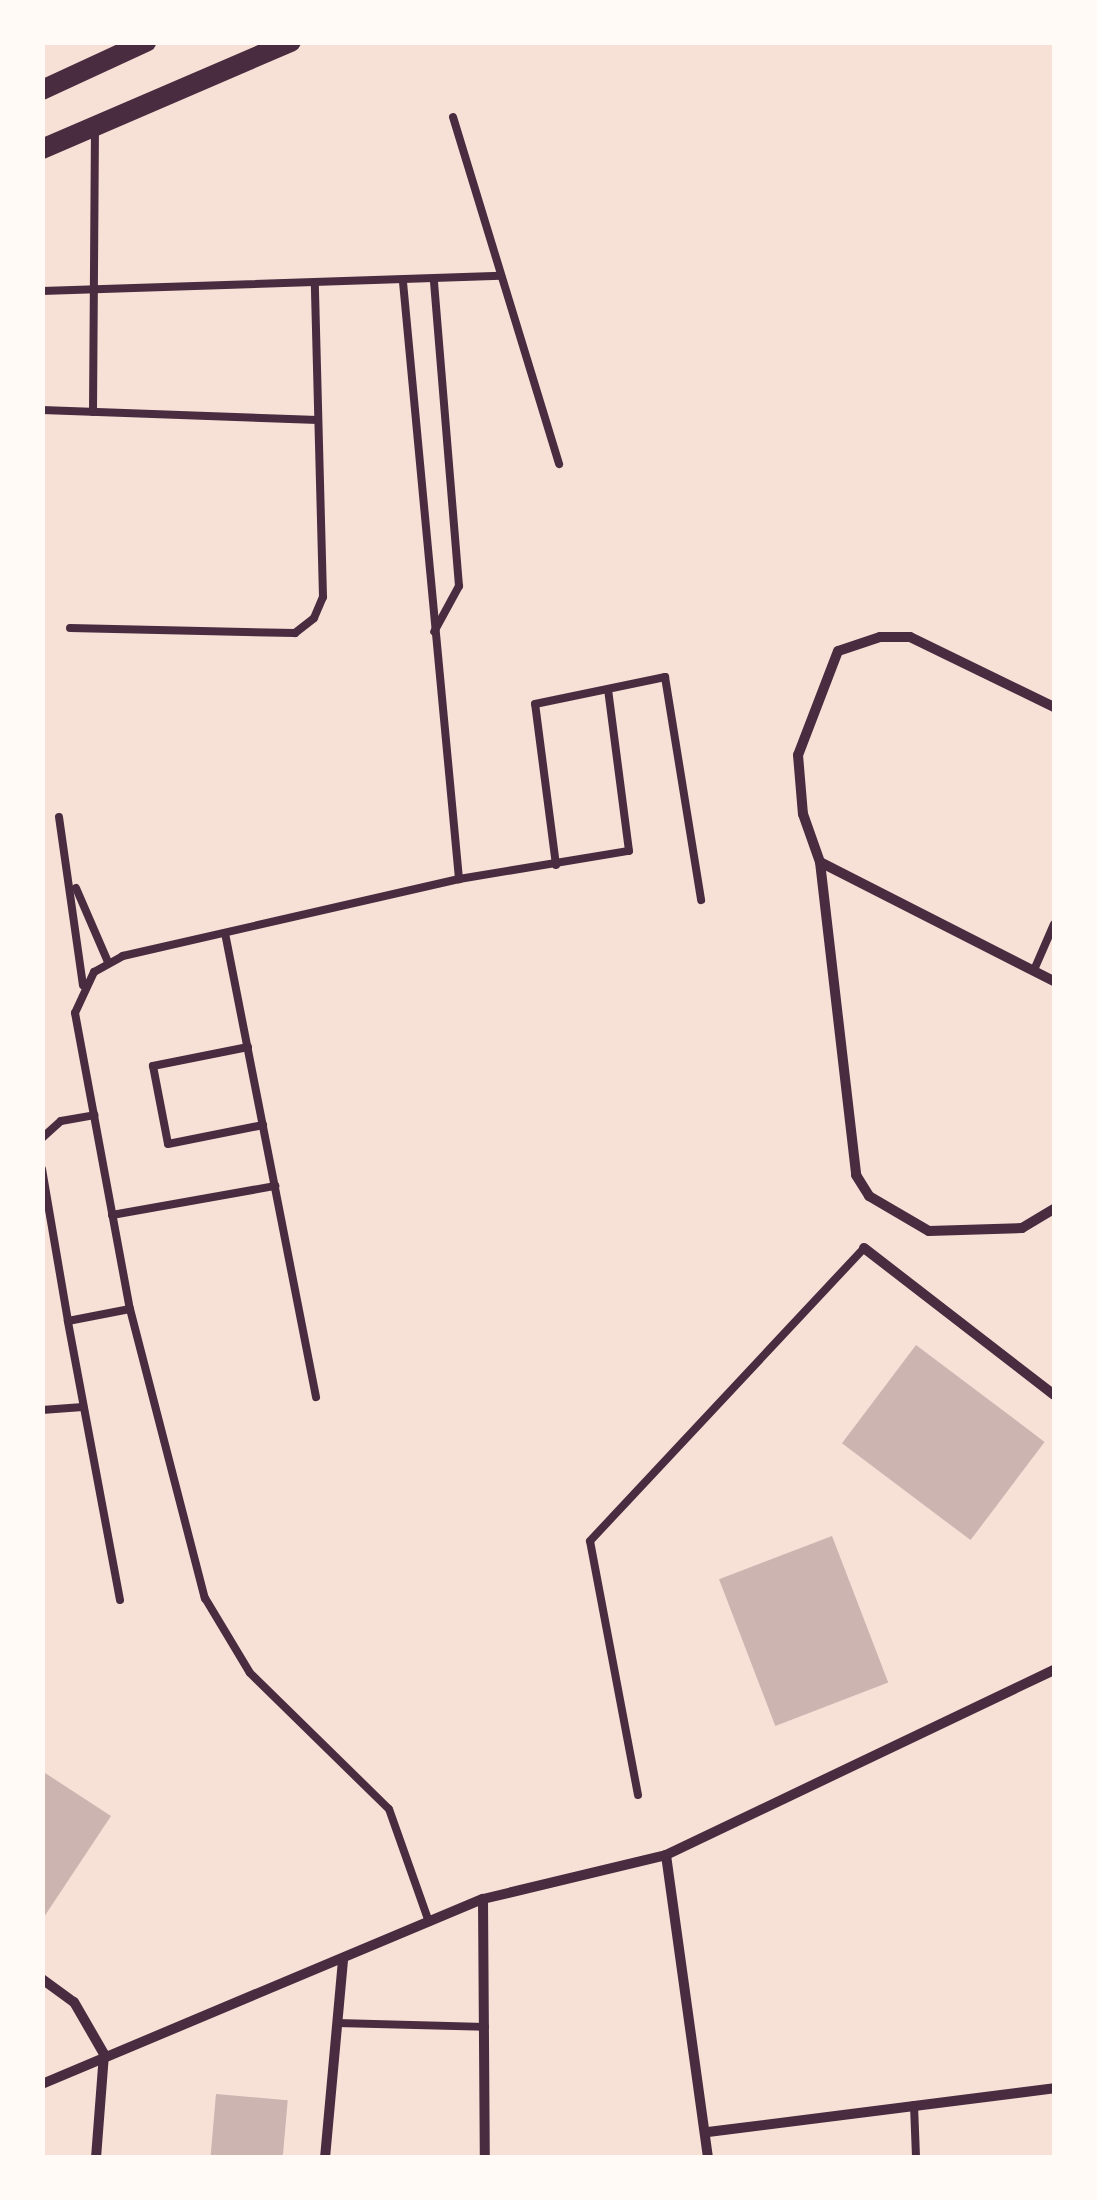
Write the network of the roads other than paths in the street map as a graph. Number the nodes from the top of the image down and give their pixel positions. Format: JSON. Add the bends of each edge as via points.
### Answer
{"nodes":[{"id":1,"x":146,"y":42,"type":"edge"},
{"id":2,"x":291,"y":42,"type":"edge"},
{"id":3,"x":42,"y":90,"type":"edge"},
{"id":4,"x":452,"y":117,"type":"dead end"},
{"id":5,"x":95,"y":130,"type":"junction"},
{"id":6,"x":42,"y":149,"type":"edge"},
{"id":7,"x":501,"y":276,"type":"junction"},
{"id":8,"x":403,"y":282,"type":"junction"},
{"id":9,"x":434,"y":282,"type":"junction"},
{"id":10,"x":315,"y":284,"type":"junction"},
{"id":11,"x":97,"y":288,"type":"junction"},
{"id":12,"x":42,"y":291,"type":"edge"},
{"id":13,"x":42,"y":410,"type":"edge"},
{"id":14,"x":94,"y":412,"type":"junction"},
{"id":15,"x":318,"y":420,"type":"junction"},
{"id":16,"x":559,"y":464,"type":"dead end"},
{"id":17,"x":70,"y":628,"type":"dead end"},
{"id":18,"x":434,"y":632,"type":"junction"},
{"id":19,"x":608,"y":689,"type":"junction"},
{"id":20,"x":1054,"y":707,"type":"edge"},
{"id":21,"x":59,"y":817,"type":"dead end"},
{"id":22,"x":820,"y":862,"type":"junction"},
{"id":23,"x":556,"y":865,"type":"junction"},
{"id":24,"x":459,"y":879,"type":"junction"},
{"id":25,"x":76,"y":888,"type":"junction"},
{"id":26,"x":701,"y":900,"type":"dead end"},
{"id":27,"x":1054,"y":924,"type":"edge"},
{"id":28,"x":225,"y":933,"type":"junction"},
{"id":29,"x":108,"y":962,"type":"junction"},
{"id":30,"x":1034,"y":970,"type":"junction"},
{"id":31,"x":1054,"y":981,"type":"edge"},
{"id":32,"x":83,"y":985,"type":"junction"},
{"id":33,"x":248,"y":1048,"type":"junction"},
{"id":34,"x":94,"y":1115,"type":"junction"},
{"id":35,"x":263,"y":1125,"type":"junction"},
{"id":36,"x":42,"y":1138,"type":"edge"},
{"id":37,"x":42,"y":1169,"type":"edge"},
{"id":38,"x":275,"y":1186,"type":"junction"},
{"id":39,"x":1054,"y":1208,"type":"edge"},
{"id":40,"x":112,"y":1215,"type":"junction"},
{"id":41,"x":864,"y":1248,"type":"joint"},
{"id":42,"x":130,"y":1308,"type":"junction"},
{"id":43,"x":68,"y":1321,"type":"junction"},
{"id":44,"x":1054,"y":1395,"type":"edge"},
{"id":45,"x":316,"y":1397,"type":"dead end"},
{"id":46,"x":83,"y":1406,"type":"junction"},
{"id":47,"x":42,"y":1410,"type":"edge"},
{"id":48,"x":120,"y":1600,"type":"dead end"},
{"id":49,"x":1054,"y":1670,"type":"edge"},
{"id":50,"x":638,"y":1795,"type":"dead end"},
{"id":51,"x":666,"y":1855,"type":"junction"},
{"id":52,"x":484,"y":1899,"type":"junction"},
{"id":53,"x":429,"y":1922,"type":"junction"},
{"id":54,"x":343,"y":1959,"type":"junction"},
{"id":55,"x":42,"y":1978,"type":"edge"},
{"id":56,"x":337,"y":2024,"type":"junction"},
{"id":57,"x":485,"y":2028,"type":"junction"},
{"id":58,"x":104,"y":2054,"type":"junction"},
{"id":59,"x":42,"y":2084,"type":"edge"},
{"id":60,"x":1054,"y":2088,"type":"edge"},
{"id":61,"x":914,"y":2105,"type":"junction"},
{"id":62,"x":708,"y":2132,"type":"junction"},
{"id":63,"x":96,"y":2158,"type":"edge"},
{"id":64,"x":325,"y":2158,"type":"edge"},
{"id":65,"x":485,"y":2158,"type":"edge"},
{"id":66,"x":708,"y":2158,"type":"edge"},
{"id":67,"x":916,"y":2158,"type":"edge"}],
"edges":[{"from":1,"to":3,"type":"main road"},
{"from":2,"to":5,"type":"main road"},
{"from":4,"to":7,"type":"lane"},
{"from":5,"to":6,"type":"main road"},
{"from":5,"to":11,"type":"lane"},
{"from":7,"to":9,"type":"lane"},
{"from":7,"to":16,"type":"lane"},
{"from":8,"to":9,"type":"lane"},
{"from":8,"to":10,"type":"lane"},
{"from":8,"to":18,"type":"lane"},
{"from":9,"to":18,"type":"lane","via":[[459,586]]},
{"from":10,"to":11,"type":"lane"},
{"from":10,"to":15,"type":"lane"},
{"from":11,"to":12,"type":"lane"},
{"from":11,"to":14,"type":"lane"},
{"from":13,"to":14,"type":"lane"},
{"from":14,"to":15,"type":"lane"},
{"from":15,"to":17,"type":"lane","via":[[323,597],[306,627]]},
{"from":18,"to":24,"type":"lane"},
{"from":19,"to":23,"type":"lane","via":[[628,851]]},
{"from":19,"to":23,"type":"lane","via":[[534,704]]},
{"from":19,"to":26,"type":"lane","via":[[665,678]]},
{"from":20,"to":22,"type":"street","via":[[910,637],[838,651],[798,755],[803,814]]},
{"from":21,"to":25,"type":"lane"},
{"from":22,"to":30,"type":"street"},
{"from":22,"to":39,"type":"street","via":[[856,1175],[869,1196],[929,1231],[1022,1228]]},
{"from":23,"to":24,"type":"lane"},
{"from":24,"to":28,"type":"lane"},
{"from":25,"to":29,"type":"lane"},
{"from":25,"to":32,"type":"lane","via":[[66,910]]},
{"from":27,"to":30,"type":"lane"},
{"from":28,"to":29,"type":"lane"},
{"from":28,"to":33,"type":"lane"},
{"from":29,"to":32,"type":"lane"},
{"from":30,"to":31,"type":"street"},
{"from":32,"to":34,"type":"lane","via":[[75,1013]]},
{"from":33,"to":35,"type":"lane"},
{"from":33,"to":35,"type":"lane","via":[[153,1066],[168,1144]]},
{"from":34,"to":36,"type":"lane","via":[[61,1121]]},
{"from":34,"to":40,"type":"lane"},
{"from":35,"to":38,"type":"lane"},
{"from":37,"to":43,"type":"lane"},
{"from":38,"to":40,"type":"lane"},
{"from":38,"to":45,"type":"lane"},
{"from":40,"to":42,"type":"lane"},
{"from":41,"to":44,"type":"street"},
{"from":41,"to":50,"type":"lane","via":[[590,1540]]},
{"from":42,"to":43,"type":"lane"},
{"from":42,"to":53,"type":"lane","via":[[212,1614],[268,1694],[388,1808]]},
{"from":43,"to":46,"type":"lane"},
{"from":46,"to":47,"type":"lane"},
{"from":46,"to":48,"type":"lane"},
{"from":49,"to":51,"type":"street"},
{"from":51,"to":52,"type":"street"},
{"from":51,"to":62,"type":"street"},
{"from":52,"to":53,"type":"street"},
{"from":52,"to":57,"type":"street"},
{"from":53,"to":54,"type":"street"},
{"from":54,"to":56,"type":"street"},
{"from":54,"to":58,"type":"street"},
{"from":55,"to":58,"type":"street","via":[[74,2002]]},
{"from":56,"to":57,"type":"lane"},
{"from":56,"to":64,"type":"street"},
{"from":57,"to":65,"type":"street"},
{"from":58,"to":59,"type":"street"},
{"from":58,"to":63,"type":"street"},
{"from":60,"to":61,"type":"street"},
{"from":61,"to":62,"type":"street"},
{"from":61,"to":67,"type":"lane"},
{"from":62,"to":66,"type":"street"}]}
